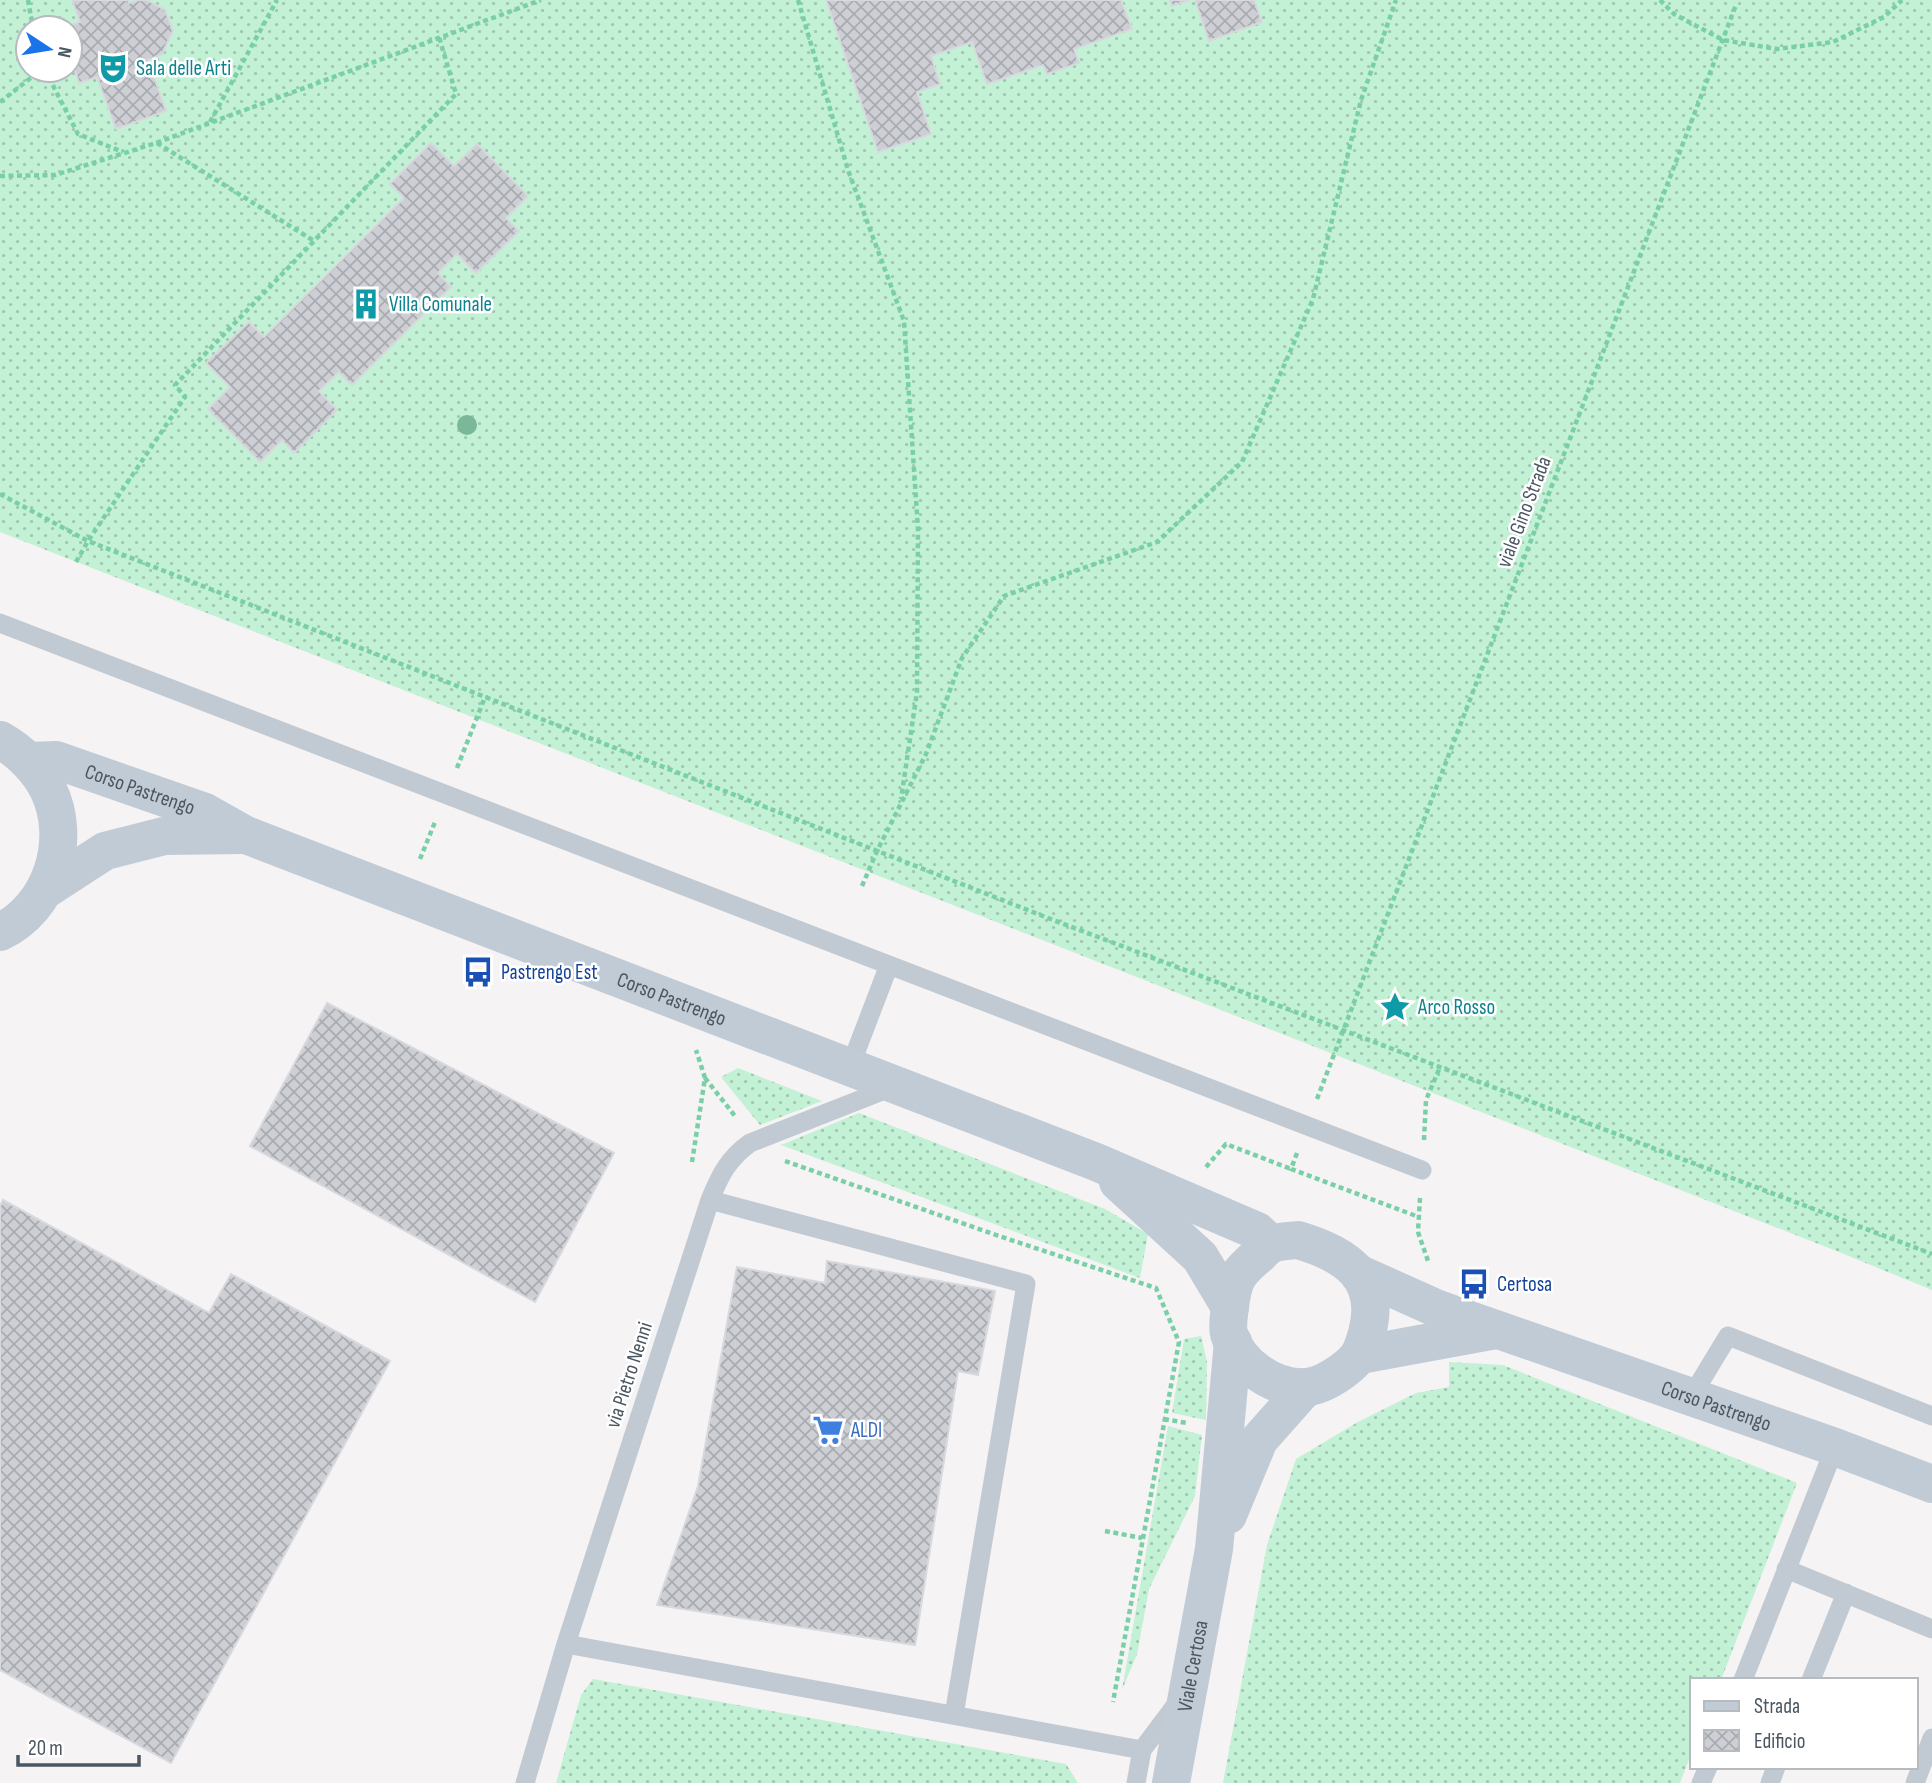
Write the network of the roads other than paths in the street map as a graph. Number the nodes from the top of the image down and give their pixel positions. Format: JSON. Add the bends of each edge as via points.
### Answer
{"nodes":[{"id":1,"x":0,"y":623,"type":"edge"},
{"id":2,"x":15,"y":751,"type":"edge"},
{"id":3,"x":246,"y":835,"type":"junction"},
{"id":4,"x":44,"y":890,"type":"junction"},
{"id":5,"x":4,"y":934,"type":"edge"},
{"id":6,"x":889,"y":965,"type":"junction"},
{"id":7,"x":850,"y":1067,"type":"junction"},
{"id":8,"x":897,"y":1085,"type":"junction"},
{"id":9,"x":1096,"y":1162,"type":"junction"},
{"id":10,"x":1422,"y":1170,"type":"dead end"},
{"id":11,"x":710,"y":1199,"type":"junction"},
{"id":12,"x":1270,"y":1244,"type":"junction"},
{"id":13,"x":1360,"y":1274,"type":"junction"},
{"id":14,"x":1232,"y":1325,"type":"junction"},
{"id":15,"x":1498,"y":1330,"type":"junction"},
{"id":16,"x":1360,"y":1354,"type":"junction"},
{"id":17,"x":1306,"y":1387,"type":"junction"},
{"id":18,"x":1691,"y":1397,"type":"junction"},
{"id":19,"x":1932,"y":1416,"type":"edge"},
{"id":20,"x":1835,"y":1447,"type":"junction"},
{"id":21,"x":1932,"y":1485,"type":"edge"},
{"id":22,"x":1214,"y":1549,"type":"junction"},
{"id":23,"x":1787,"y":1569,"type":"junction"},
{"id":24,"x":1846,"y":1593,"type":"junction"},
{"id":25,"x":1932,"y":1629,"type":"edge"},
{"id":26,"x":566,"y":1644,"type":"junction"},
{"id":27,"x":1743,"y":1678,"type":"edge"},
{"id":28,"x":1812,"y":1678,"type":"edge"},
{"id":29,"x":1189,"y":1686,"type":"junction"},
{"id":30,"x":954,"y":1716,"type":"junction"},
{"id":31,"x":1932,"y":1738,"type":"edge"},
{"id":32,"x":1142,"y":1750,"type":"junction"},
{"id":33,"x":525,"y":1783,"type":"edge"},
{"id":34,"x":1136,"y":1783,"type":"edge"},
{"id":35,"x":1171,"y":1783,"type":"edge"},
{"id":36,"x":1915,"y":1783,"type":"edge"}],
"edges":[{"from":1,"to":6,"type":"lane"},
{"from":2,"to":3,"type":"street","name":"Corso Pastrengo","via":[[56,760],[205,812]]},
{"from":2,"to":4,"type":"street","via":[[49,790],[58,823],[57,858]]},
{"from":3,"to":4,"type":"street","name":"Corso Pastrengo","via":[[164,836],[105,851]]},
{"from":3,"to":7,"type":"street","name":"Corso Pastrengo"},
{"from":4,"to":5,"type":"street"},
{"from":6,"to":7,"type":"lane"},
{"from":6,"to":10,"type":"lane"},
{"from":7,"to":8,"type":"street","name":"Corso Pastrengo"},
{"from":8,"to":9,"type":"street","name":"Corso Pastrengo"},
{"from":8,"to":11,"type":"lane","name":"via Pietro Nenni","via":[[750,1143],[720,1174]]},
{"from":9,"to":12,"type":"street","name":"Corso Pastrengo","via":[[1257,1231]]},
{"from":9,"to":14,"type":"street","name":"Corso Pastrengo","via":[[1200,1257]]},
{"from":11,"to":26,"type":"lane","name":"via Pietro Nenni"},
{"from":11,"to":30,"type":"lane","via":[[1026,1284]]},
{"from":12,"to":13,"type":"street","via":[[1298,1240],[1319,1246],[1334,1252]]},
{"from":12,"to":14,"type":"street","via":[[1240,1272],[1232,1289]]},
{"from":13,"to":15,"type":"street","name":"Corso Pastrengo"},
{"from":13,"to":16,"type":"street","via":[[1370,1297],[1371,1319]]},
{"from":14,"to":17,"type":"street","via":[[1239,1354],[1257,1372],[1276,1383]]},
{"from":14,"to":22,"type":"street","name":"Viale Certosa"},
{"from":15,"to":16,"type":"street","name":"Corso Pastrengo"},
{"from":15,"to":18,"type":"street","name":"Corso Pastrengo"},
{"from":16,"to":17,"type":"street","via":[[1332,1378]]},
{"from":17,"to":22,"type":"street","name":"Viale Certosa","via":[[1259,1440]]},
{"from":18,"to":19,"type":"lane","via":[[1728,1336]]},
{"from":18,"to":20,"type":"street","name":"Corso Pastrengo"},
{"from":20,"to":21,"type":"street","name":"Corso Pastrengo"},
{"from":20,"to":23,"type":"lane"},
{"from":22,"to":29,"type":"street","name":"Viale Certosa"},
{"from":23,"to":24,"type":"lane"},
{"from":23,"to":27,"type":"lane"},
{"from":24,"to":25,"type":"lane"},
{"from":24,"to":28,"type":"lane"},
{"from":26,"to":30,"type":"lane"},
{"from":26,"to":33,"type":"lane","name":"via Pietro Nenni"},
{"from":29,"to":32,"type":"lane"},
{"from":29,"to":35,"type":"street","name":"Viale Certosa"},
{"from":30,"to":32,"type":"lane"},
{"from":31,"to":36,"type":"lane"},
{"from":32,"to":34,"type":"lane"}]}
